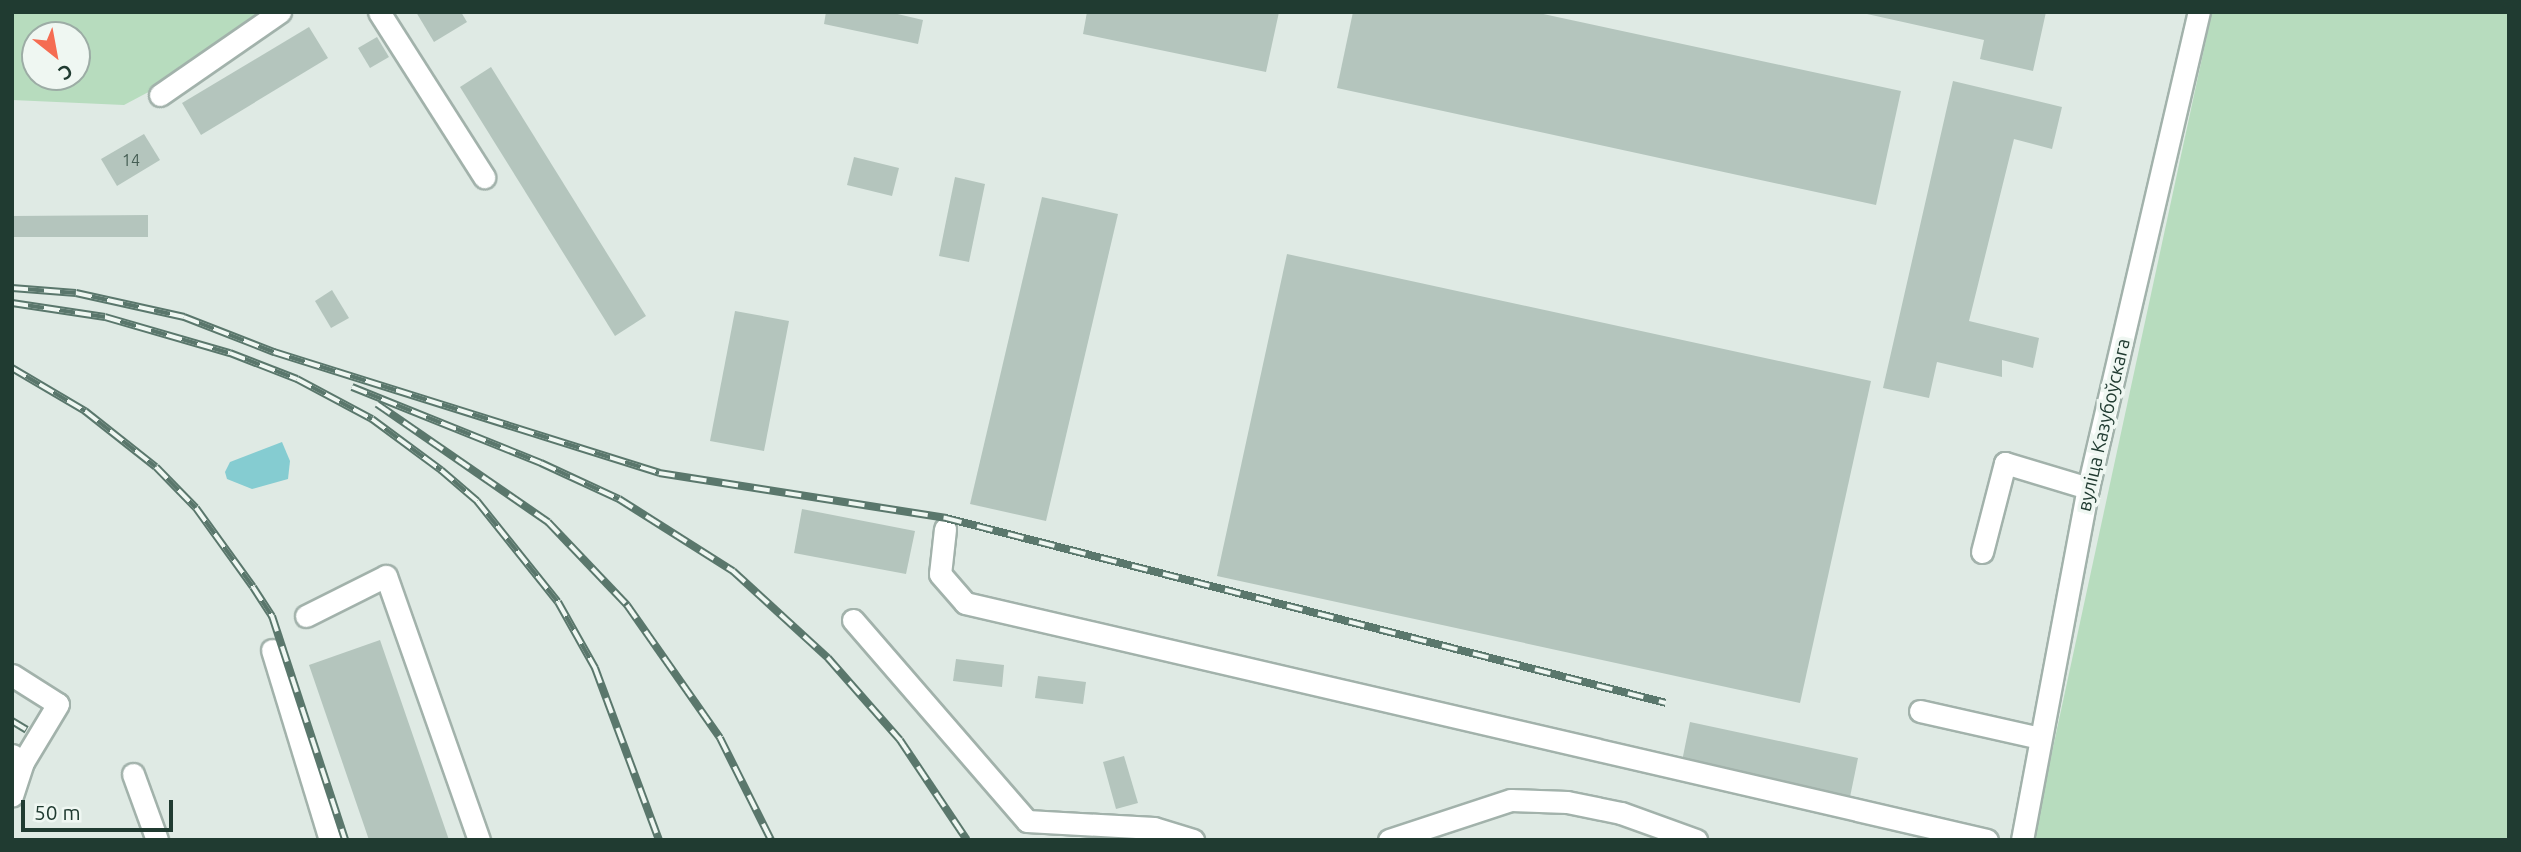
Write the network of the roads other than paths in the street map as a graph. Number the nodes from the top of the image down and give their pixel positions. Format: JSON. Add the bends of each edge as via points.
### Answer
{"nodes":[{"id":1,"x":280,"y":12,"type":"edge"},
{"id":2,"x":379,"y":12,"type":"edge"},
{"id":3,"x":2199,"y":12,"type":"edge"},
{"id":4,"x":160,"y":95,"type":"dead end"},
{"id":5,"x":484,"y":177,"type":"dead end"},
{"id":6,"x":2088,"y":488,"type":"junction"},
{"id":7,"x":944,"y":529,"type":"dead end"},
{"id":8,"x":1982,"y":552,"type":"dead end"},
{"id":9,"x":306,"y":616,"type":"dead end"},
{"id":10,"x":853,"y":620,"type":"dead end"},
{"id":11,"x":272,"y":650,"type":"dead end"},
{"id":12,"x":12,"y":675,"type":"edge"},
{"id":13,"x":1920,"y":711,"type":"dead end"},
{"id":14,"x":2040,"y":738,"type":"junction"},
{"id":15,"x":18,"y":758,"type":"edge"},
{"id":16,"x":133,"y":775,"type":"dead end"},
{"id":17,"x":12,"y":795,"type":"edge"},
{"id":18,"x":157,"y":840,"type":"edge"},
{"id":19,"x":330,"y":840,"type":"edge"},
{"id":20,"x":479,"y":840,"type":"edge"},
{"id":21,"x":1193,"y":840,"type":"edge"},
{"id":22,"x":1389,"y":840,"type":"edge"},
{"id":23,"x":1696,"y":840,"type":"edge"},
{"id":24,"x":1987,"y":840,"type":"edge"},
{"id":25,"x":2022,"y":840,"type":"edge"}],
"edges":[{"from":1,"to":4,"type":"street"},
{"from":2,"to":5,"type":"street"},
{"from":3,"to":6,"type":"street","name":"вуліца Казубоўскага"},
{"from":6,"to":8,"type":"street","via":[[2006,463]]},
{"from":6,"to":14,"type":"street","name":"вуліца Казубоўскага"},
{"from":7,"to":24,"type":"street","via":[[940,574],[965,603]]},
{"from":9,"to":20,"type":"street","via":[[386,576]]},
{"from":10,"to":21,"type":"street","via":[[1027,821],[1154,828]]},
{"from":11,"to":19,"type":"street"},
{"from":12,"to":15,"type":"street","via":[[58,704]]},
{"from":13,"to":14,"type":"street"},
{"from":14,"to":25,"type":"street","name":"вуліца Казубоўскага"},
{"from":15,"to":17,"type":"street"},
{"from":16,"to":18,"type":"street"},
{"from":22,"to":23,"type":"street","via":[[1511,800],[1567,802],[1621,813]]}]}
